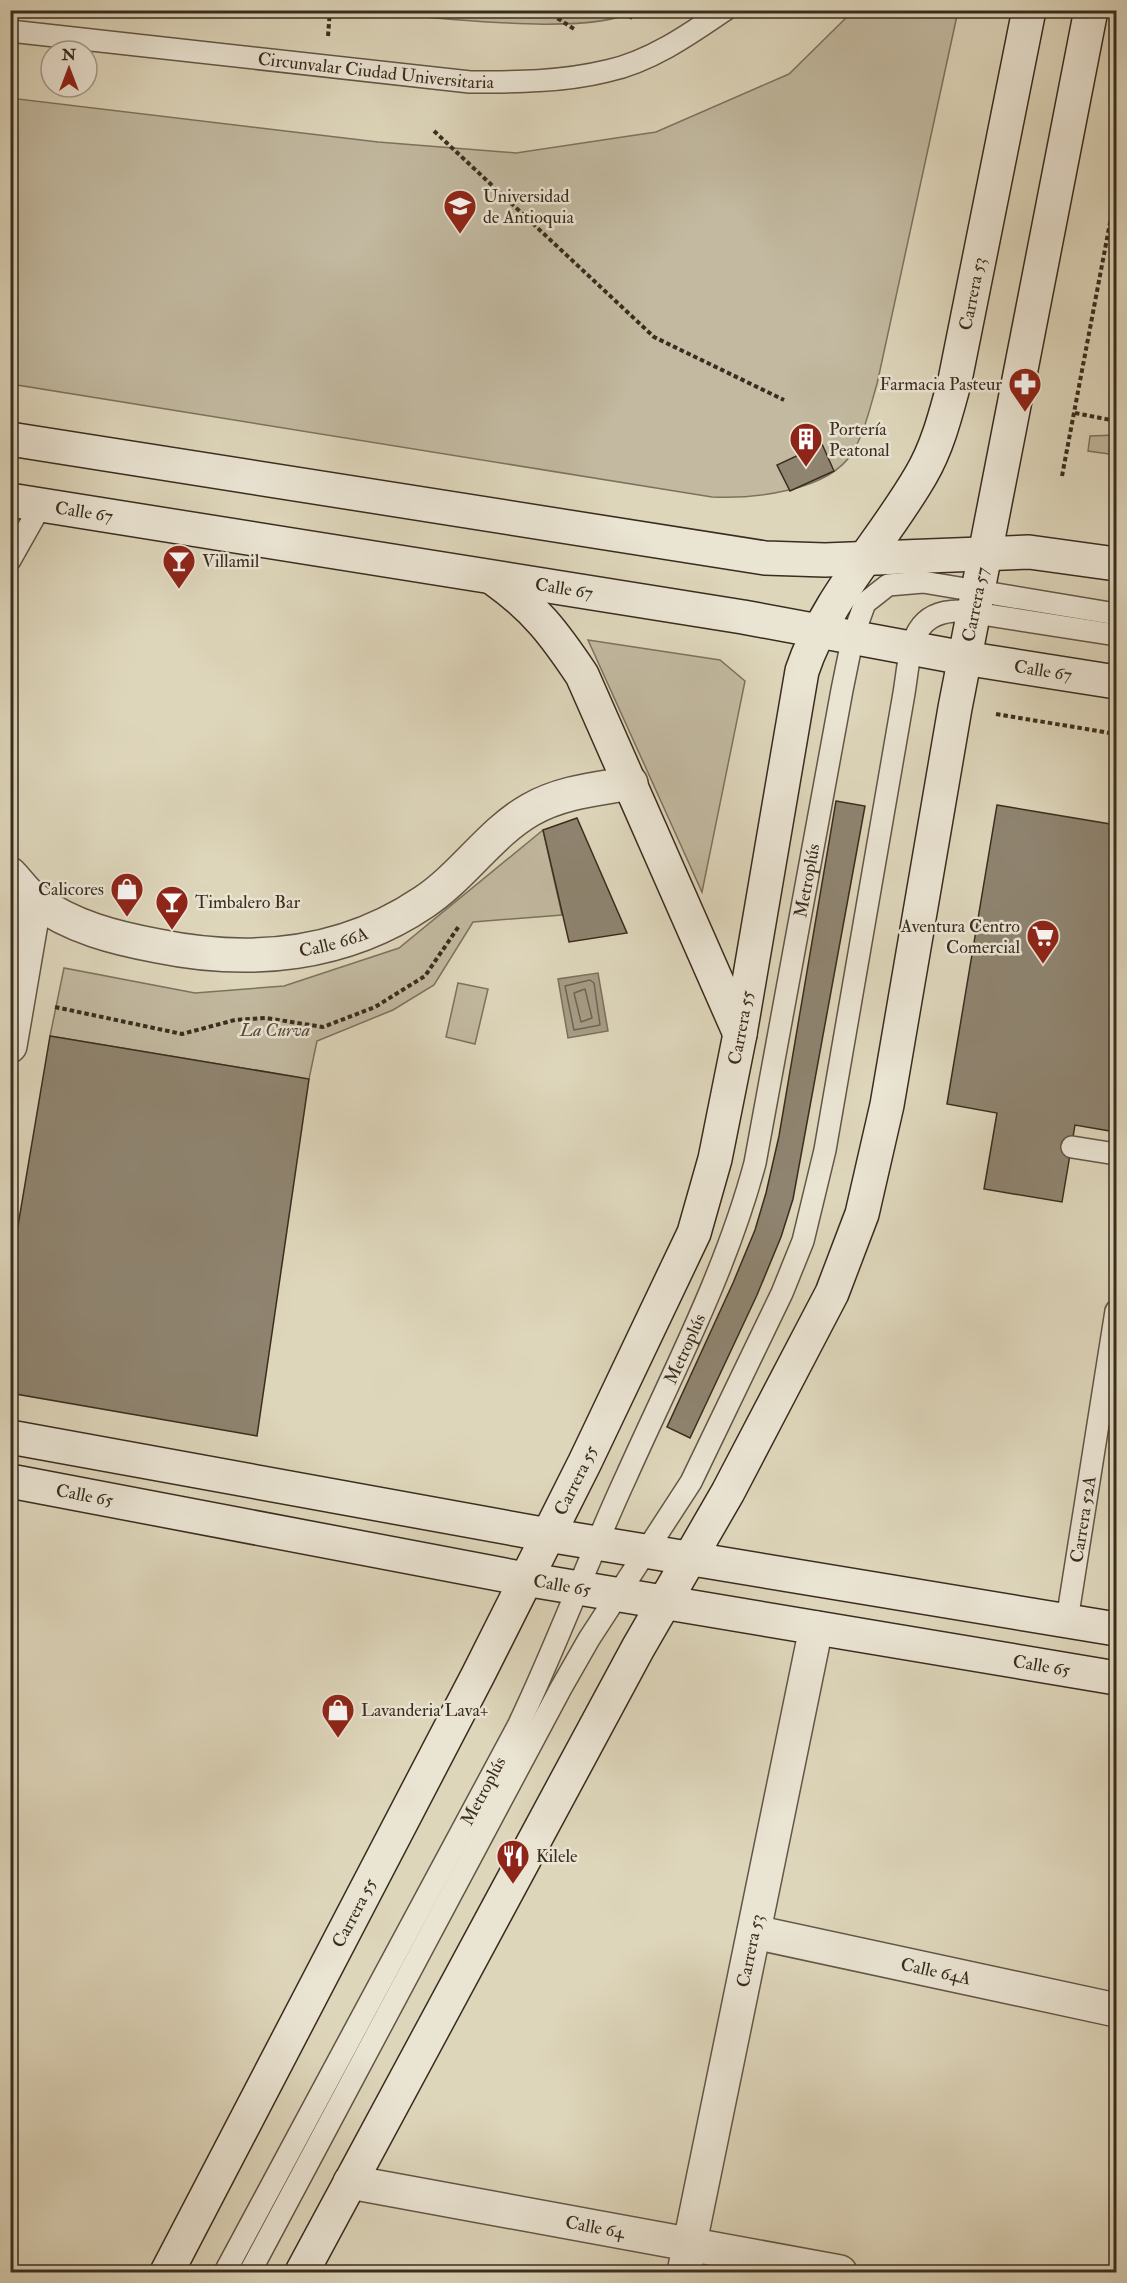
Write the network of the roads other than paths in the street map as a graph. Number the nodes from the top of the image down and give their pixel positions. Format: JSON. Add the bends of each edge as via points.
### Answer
{"nodes":[{"id":1,"x":725,"y":10,"type":"edge"},
{"id":2,"x":1029,"y":10,"type":"edge"},
{"id":3,"x":1092,"y":10,"type":"edge"},
{"id":4,"x":10,"y":31,"type":"edge"},
{"id":5,"x":10,"y":440,"type":"edge"},
{"id":6,"x":26,"y":503,"type":"edge"},
{"id":7,"x":984,"y":552,"type":"junction"},
{"id":8,"x":867,"y":558,"type":"junction"},
{"id":9,"x":10,"y":560,"type":"edge"},
{"id":10,"x":1116,"y":564,"type":"edge"},
{"id":11,"x":489,"y":576,"type":"junction"},
{"id":12,"x":975,"y":602,"type":"junction"},
{"id":13,"x":1116,"y":615,"type":"edge"},
{"id":14,"x":819,"y":631,"type":"junction"},
{"id":15,"x":1116,"y":635,"type":"edge"},
{"id":16,"x":854,"y":636,"type":"junction"},
{"id":17,"x":913,"y":648,"type":"junction"},
{"id":18,"x":964,"y":658,"type":"junction"},
{"id":19,"x":1116,"y":682,"type":"edge"},
{"id":20,"x":631,"y":783,"type":"junction"},
{"id":21,"x":10,"y":874,"type":"edge"},
{"id":22,"x":34,"y":900,"type":"junction"},
{"id":23,"x":740,"y":1034,"type":"junction"},
{"id":24,"x":10,"y":1046,"type":"edge"},
{"id":25,"x":1072,"y":1147,"type":"dead end"},
{"id":26,"x":1116,"y":1154,"type":"edge"},
{"id":27,"x":1116,"y":1311,"type":"edge"},
{"id":28,"x":10,"y":1437,"type":"edge"},
{"id":29,"x":10,"y":1481,"type":"edge"},
{"id":30,"x":548,"y":1535,"type":"junction"},
{"id":31,"x":597,"y":1543,"type":"junction"},
{"id":32,"x":647,"y":1551,"type":"junction"},
{"id":33,"x":689,"y":1558,"type":"junction"},
{"id":34,"x":525,"y":1579,"type":"junction"},
{"id":35,"x":579,"y":1588,"type":"junction"},
{"id":36,"x":618,"y":1594,"type":"junction"},
{"id":37,"x":663,"y":1602,"type":"junction"},
{"id":38,"x":1067,"y":1620,"type":"junction"},
{"id":39,"x":816,"y":1628,"type":"junction"},
{"id":40,"x":1116,"y":1629,"type":"edge"},
{"id":41,"x":1116,"y":1678,"type":"edge"},
{"id":42,"x":754,"y":1932,"type":"junction"},
{"id":43,"x":1116,"y":2010,"type":"edge"},
{"id":44,"x":350,"y":2182,"type":"junction"},
{"id":45,"x":687,"y":2258,"type":"edge"},
{"id":46,"x":166,"y":2272,"type":"edge"},
{"id":47,"x":225,"y":2272,"type":"edge"},
{"id":48,"x":250,"y":2272,"type":"edge"},
{"id":49,"x":302,"y":2272,"type":"edge"},
{"id":50,"x":840,"y":2272,"type":"edge"}],
"edges":[{"from":1,"to":4,"type":"lane","name":"Circunvalar Ciudad Universitaria","via":[[687,36],[609,71],[541,82],[470,82]]},
{"from":2,"to":8,"type":"main road","name":"Carrera 53","via":[[945,419],[922,474]]},
{"from":3,"to":7,"type":"main road"},
{"from":5,"to":8,"type":"main road","via":[[747,556],[804,560]]},
{"from":6,"to":9,"type":"lane"},
{"from":6,"to":11,"type":"main road","name":"Calle 67"},
{"from":7,"to":8,"type":"main road"},
{"from":7,"to":10,"type":"main road","via":[[1049,553]]},
{"from":7,"to":12,"type":"main road","name":"Carrera 57"},
{"from":8,"to":14,"type":"main road"},
{"from":11,"to":14,"type":"main road","name":"Calle 67"},
{"from":11,"to":20,"type":"main road","via":[[525,601],[565,649],[598,706]]},
{"from":12,"to":13,"type":"lane","name":"Metroplús"},
{"from":12,"to":15,"type":"lane","name":"Metroplús"},
{"from":12,"to":16,"type":"lane","name":"Metroplús","via":[[923,582],[888,585],[865,603]]},
{"from":12,"to":17,"type":"lane","name":"Metroplús","via":[[933,615],[920,627]]},
{"from":12,"to":18,"type":"main road","name":"Carrera 57"},
{"from":14,"to":16,"type":"main road","name":"Calle 67"},
{"from":14,"to":23,"type":"main road","name":"Carrera 55","via":[[802,671],[795,702]]},
{"from":16,"to":17,"type":"main road","name":"Calle 67"},
{"from":16,"to":31,"type":"lane","name":"Metroplús","via":[[745,1200],[724,1258]]},
{"from":17,"to":18,"type":"main road","name":"Calle 67"},
{"from":17,"to":32,"type":"lane","name":"Metroplús","via":[[825,1150],[803,1241],[707,1453]]},
{"from":18,"to":19,"type":"main road","name":"Calle 67"},
{"from":18,"to":33,"type":"main road","via":[[887,1105],[862,1214],[832,1293],[756,1442]]},
{"from":20,"to":22,"type":"main road","name":"Calle 66A","via":[[582,791],[530,810],[425,902],[341,944],[287,954],[217,955],[168,948],[111,937]]},
{"from":20,"to":23,"type":"main road"},
{"from":21,"to":22,"type":"main road","name":"Calle 66A"},
{"from":22,"to":24,"type":"main road"},
{"from":23,"to":30,"type":"main road","name":"Carrera 55","via":[[715,1158],[694,1233]]},
{"from":25,"to":26,"type":"lane"},
{"from":27,"to":38,"type":"lane","name":"Carrera 52A"},
{"from":28,"to":30,"type":"main road"},
{"from":29,"to":34,"type":"main road","name":"Calle 65"},
{"from":30,"to":31,"type":"main road"},
{"from":30,"to":34,"type":"main road","name":"Carrera 55"},
{"from":31,"to":32,"type":"main road"},
{"from":31,"to":35,"type":"lane","name":"Metroplús"},
{"from":32,"to":33,"type":"main road"},
{"from":32,"to":36,"type":"lane","name":"Metroplús"},
{"from":33,"to":37,"type":"main road"},
{"from":33,"to":38,"type":"main road"},
{"from":34,"to":35,"type":"main road","name":"Calle 65"},
{"from":34,"to":46,"type":"main road","name":"Carrera 55"},
{"from":35,"to":36,"type":"main road","name":"Calle 65"},
{"from":35,"to":47,"type":"lane","name":"Metroplús","via":[[518,1726]]},
{"from":36,"to":37,"type":"main road","name":"Calle 65"},
{"from":36,"to":48,"type":"lane","name":"Metroplús","via":[[555,1699]]},
{"from":37,"to":39,"type":"main road","name":"Calle 65"},
{"from":37,"to":44,"type":"main road"},
{"from":38,"to":40,"type":"main road"},
{"from":39,"to":41,"type":"main road","name":"Calle 65"},
{"from":39,"to":42,"type":"main road","name":"Carrera 53"},
{"from":42,"to":43,"type":"main road","name":"Calle 64A"},
{"from":42,"to":45,"type":"main road","name":"Carrera 53"},
{"from":44,"to":45,"type":"main road","name":"Calle 64"},
{"from":44,"to":49,"type":"main road"},
{"from":45,"to":50,"type":"main road","name":"Calle 64"}]}
